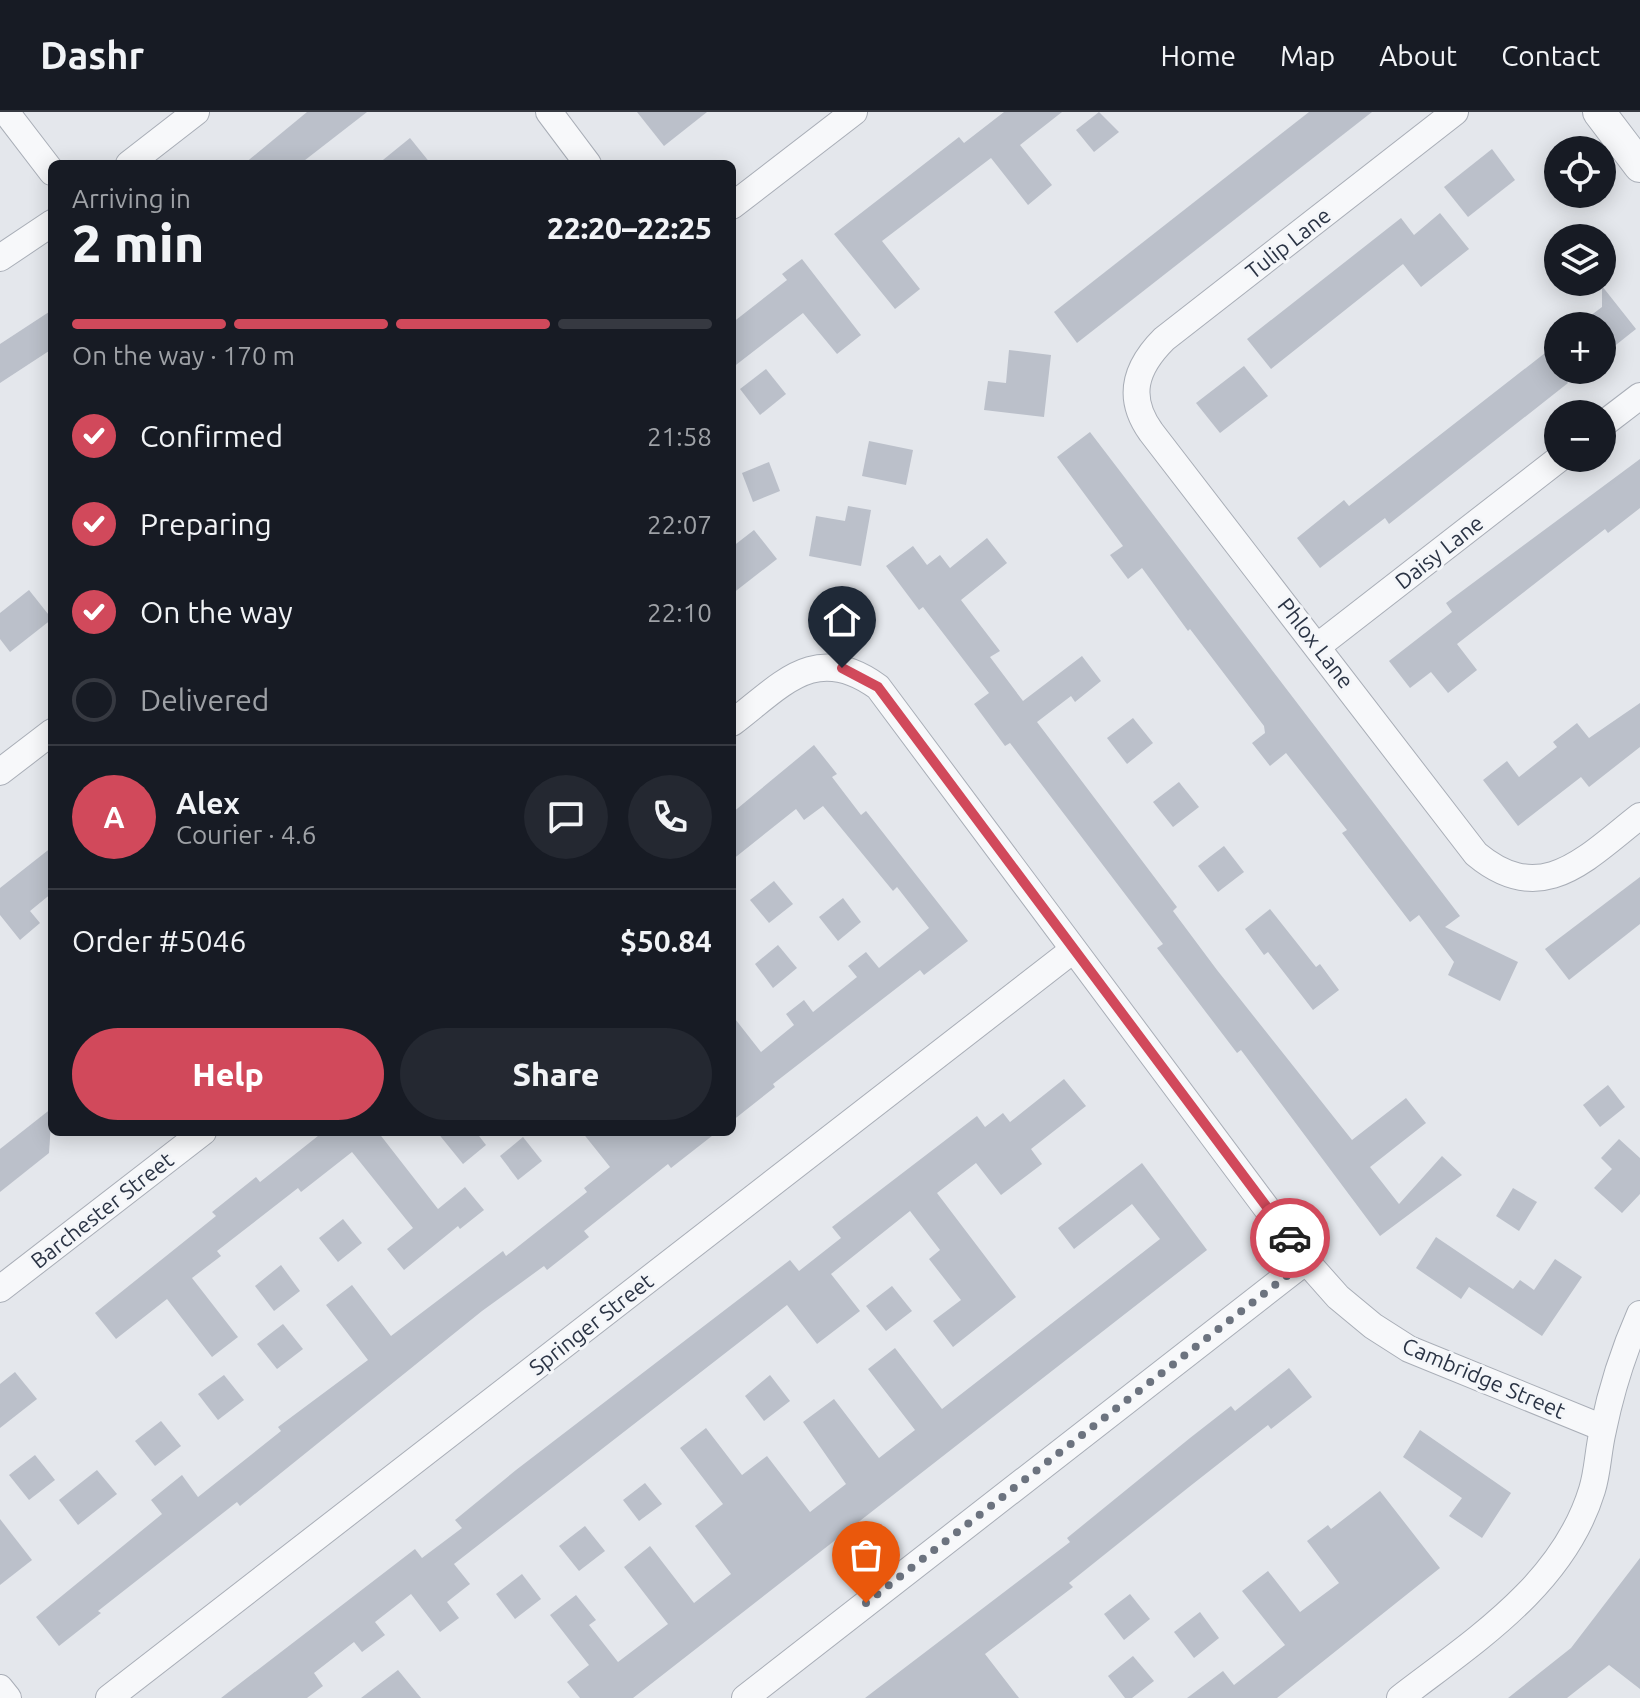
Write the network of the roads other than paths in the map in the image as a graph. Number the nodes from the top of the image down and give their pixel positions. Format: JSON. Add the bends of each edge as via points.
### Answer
{"nodes":[{"id":1,"x":6,"y":112,"type":"edge"},
{"id":2,"x":196,"y":112,"type":"edge"},
{"id":3,"x":549,"y":112,"type":"edge"},
{"id":4,"x":854,"y":112,"type":"edge"},
{"id":5,"x":1455,"y":112,"type":"edge"},
{"id":6,"x":1599,"y":112,"type":"edge"},
{"id":7,"x":134,"y":160,"type":"edge"},
{"id":8,"x":585,"y":160,"type":"edge"},
{"id":9,"x":1640,"y":166,"type":"edge"},
{"id":10,"x":48,"y":167,"type":"edge"},
{"id":11,"x":736,"y":203,"type":"edge"},
{"id":12,"x":48,"y":226,"type":"edge"},
{"id":13,"x":0,"y":258,"type":"edge"},
{"id":14,"x":1134,"y":384,"type":"joint"},
{"id":15,"x":1640,"y":396,"type":"edge"},
{"id":16,"x":1616,"y":414,"type":"edge"},
{"id":17,"x":1544,"y":470,"type":"edge"},
{"id":18,"x":1318,"y":646,"type":"junction"},
{"id":19,"x":736,"y":720,"type":"edge"},
{"id":20,"x":48,"y":735,"type":"edge"},
{"id":21,"x":0,"y":772,"type":"edge"},
{"id":22,"x":1640,"y":816,"type":"edge"},
{"id":23,"x":1073,"y":950,"type":"junction"},
{"id":24,"x":198,"y":1136,"type":"edge"},
{"id":25,"x":1306,"y":1261,"type":"junction"},
{"id":26,"x":0,"y":1289,"type":"edge"},
{"id":27,"x":1640,"y":1314,"type":"edge"},
{"id":28,"x":1603,"y":1428,"type":"junction"},
{"id":29,"x":0,"y":1688,"type":"edge"},
{"id":30,"x":8,"y":1698,"type":"edge"},
{"id":31,"x":109,"y":1698,"type":"edge"},
{"id":32,"x":745,"y":1698,"type":"edge"},
{"id":33,"x":1400,"y":1698,"type":"edge"}],
"edges":[{"from":1,"to":10,"type":"street"},
{"from":2,"to":7,"type":"street"},
{"from":3,"to":8,"type":"street"},
{"from":4,"to":11,"type":"street"},
{"from":5,"to":14,"type":"street","name":"Tulip Lane","via":[[1164,339],[1147,356]]},
{"from":6,"to":9,"type":"street"},
{"from":12,"to":13,"type":"street"},
{"from":14,"to":18,"type":"street","name":"Phlox Lane","via":[[1142,420]]},
{"from":15,"to":16,"type":"street"},
{"from":17,"to":18,"type":"street","name":"Daisy Lane"},
{"from":18,"to":22,"type":"street","name":"Phlox Lane","via":[[1476,854],[1505,874],[1524,879],[1574,867]]},
{"from":19,"to":23,"type":"street","name":"Cambridge Street","via":[[802,671],[842,668],[878,687]]},
{"from":20,"to":21,"type":"street"},
{"from":23,"to":25,"type":"street","name":"Cambridge Street"},
{"from":23,"to":31,"type":"street","name":"Springer Street"},
{"from":24,"to":26,"type":"street","name":"Barchester Street"},
{"from":25,"to":28,"type":"street","name":"Cambridge Street","via":[[1338,1297],[1409,1349]]},
{"from":25,"to":32,"type":"street"},
{"from":27,"to":28,"type":"street"},
{"from":28,"to":33,"type":"street","via":[[1591,1491],[1538,1584]]},
{"from":29,"to":30,"type":"street"}]}
